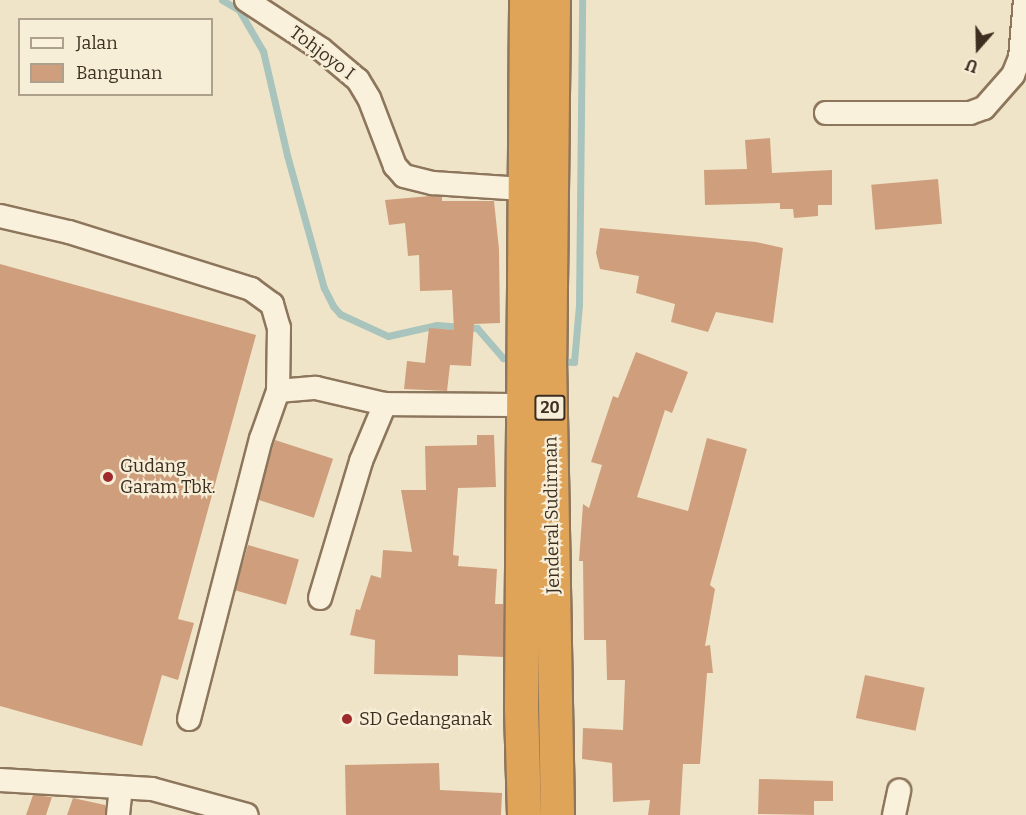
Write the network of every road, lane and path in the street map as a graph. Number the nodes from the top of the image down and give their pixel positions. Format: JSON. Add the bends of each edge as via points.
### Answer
{"nodes":[{"id":1,"x":526,"y":0,"type":"edge"},
{"id":2,"x":553,"y":0,"type":"edge"},
{"id":3,"x":1025,"y":0,"type":"edge"},
{"id":4,"x":256,"y":3,"type":"edge"},
{"id":5,"x":826,"y":113,"type":"dead end"},
{"id":6,"x":523,"y":189,"type":"junction"},
{"id":7,"x":0,"y":216,"type":"edge"},
{"id":8,"x":538,"y":240,"type":"junction"},
{"id":9,"x":278,"y":391,"type":"junction"},
{"id":10,"x":385,"y":404,"type":"junction"},
{"id":11,"x":536,"y":405,"type":"junction"},
{"id":12,"x":321,"y":598,"type":"dead end"},
{"id":13,"x":189,"y":719,"type":"dead end"},
{"id":14,"x":0,"y":780,"type":"edge"},
{"id":15,"x":121,"y":787,"type":"junction"},
{"id":16,"x":899,"y":791,"type":"dead end"},
{"id":17,"x":118,"y":815,"type":"edge"},
{"id":18,"x":247,"y":815,"type":"edge"},
{"id":19,"x":524,"y":815,"type":"edge"},
{"id":20,"x":557,"y":815,"type":"edge"},
{"id":21,"x":894,"y":815,"type":"edge"}],
"edges":[{"from":1,"to":6,"type":"highway","name":"Jenderal Sudirman","number":"20"},
{"from":2,"to":8,"type":"highway","name":"Jenderal Sudirman","number":"20"},
{"from":3,"to":5,"type":"street","via":[[1020,58],[1013,75],[984,108],[970,113]]},
{"from":4,"to":6,"type":"street","name":"Tohjoyo I","via":[[358,80],[395,166],[404,176],[425,182]]},
{"from":6,"to":8,"type":"highway","name":"Jenderal Sudirman","number":"20"},
{"from":7,"to":9,"type":"street","via":[[69,232],[251,289],[273,304],[279,328]]},
{"from":8,"to":11,"type":"highway","name":"Jenderal Sudirman","number":"20"},
{"from":9,"to":10,"type":"street","via":[[316,388]]},
{"from":9,"to":13,"type":"street","via":[[261,439]]},
{"from":10,"to":11,"type":"street"},
{"from":10,"to":12,"type":"street","via":[[361,461]]},
{"from":11,"to":19,"type":"highway","name":"Jenderal Sudirman","number":"20"},
{"from":11,"to":20,"type":"highway","name":"Jenderal Sudirman","number":"20"},
{"from":14,"to":15,"type":"street"},
{"from":15,"to":17,"type":"street"},
{"from":15,"to":18,"type":"street","via":[[195,798]]},
{"from":16,"to":21,"type":"street"}]}
